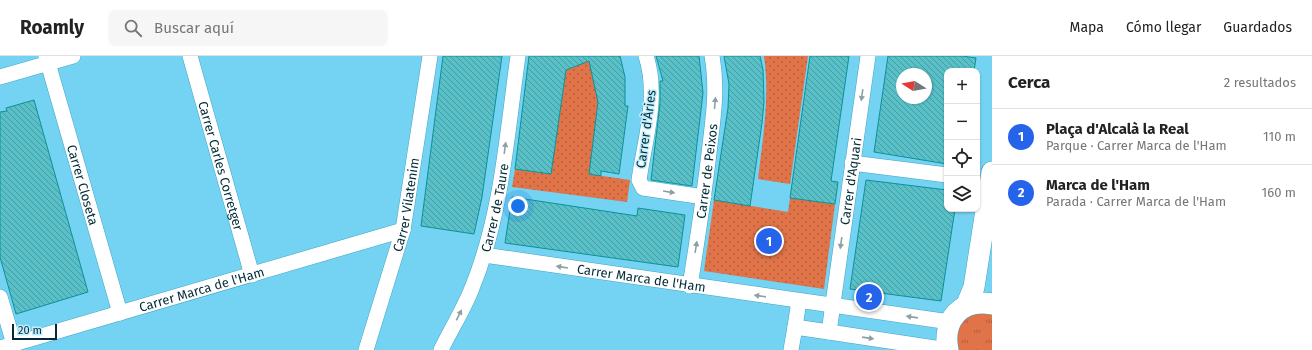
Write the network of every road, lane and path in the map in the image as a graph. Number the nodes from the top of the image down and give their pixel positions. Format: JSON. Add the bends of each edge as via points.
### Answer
{"nodes":[{"id":1,"x":73,"y":56,"type":"edge"},
{"id":2,"x":190,"y":56,"type":"edge"},
{"id":3,"x":430,"y":56,"type":"edge"},
{"id":4,"x":518,"y":56,"type":"edge"},
{"id":5,"x":646,"y":56,"type":"edge"},
{"id":6,"x":712,"y":56,"type":"edge"},
{"id":7,"x":868,"y":56,"type":"edge"},
{"id":8,"x":47,"y":60,"type":"edge"},
{"id":9,"x":0,"y":77,"type":"edge"},
{"id":10,"x":852,"y":163,"type":"junction"},
{"id":11,"x":944,"y":175,"type":"edge"},
{"id":12,"x":987,"y":177,"type":"edge"},
{"id":13,"x":704,"y":197,"type":"junction"},
{"id":14,"x":403,"y":230,"type":"junction"},
{"id":15,"x":982,"y":247,"type":"junction"},
{"id":16,"x":484,"y":255,"type":"junction"},
{"id":17,"x":252,"y":275,"type":"junction"},
{"id":18,"x":690,"y":286,"type":"junction"},
{"id":19,"x":0,"y":297,"type":"edge"},
{"id":20,"x":992,"y":298,"type":"edge"},
{"id":21,"x":799,"y":301,"type":"junction"},
{"id":22,"x":967,"y":304,"type":"junction"},
{"id":23,"x":992,"y":304,"type":"edge"},
{"id":24,"x":833,"y":305,"type":"junction"},
{"id":25,"x":120,"y":313,"type":"junction"},
{"id":26,"x":950,"y":322,"type":"junction"},
{"id":27,"x":795,"y":327,"type":"junction"},
{"id":28,"x":829,"y":332,"type":"junction"},
{"id":29,"x":7,"y":346,"type":"edge"},
{"id":30,"x":366,"y":350,"type":"edge"},
{"id":31,"x":441,"y":350,"type":"edge"},
{"id":32,"x":791,"y":350,"type":"edge"},
{"id":33,"x":948,"y":350,"type":"edge"}],
"edges":[{"from":1,"to":8,"type":"street"},
{"from":2,"to":17,"type":"street","name":"Carrer Carles Corretger"},
{"from":3,"to":14,"type":"street","name":"Carrer Vilatenim"},
{"from":16,"to":4,"type":"street","name":"Carrer de Taure","one_way":true,"via":[[500,183]]},
{"from":5,"to":13,"type":"street","name":"Carrer d'Àries","one_way":true,"via":[[651,75],[651,104],[639,180],[643,188]]},
{"from":13,"to":6,"type":"street","name":"Carrer de Peixos","one_way":true,"via":[[716,91]]},
{"from":7,"to":10,"type":"street","name":"Carrer d'Aquari","one_way":true},
{"from":8,"to":9,"type":"street"},
{"from":8,"to":25,"type":"street","name":"Carrer Closeta"},
{"from":10,"to":11,"type":"street"},
{"from":10,"to":24,"type":"street","name":"Carrer d'Aquari","one_way":true},
{"from":12,"to":15,"type":"main road"},
{"from":18,"to":13,"type":"street","name":"Carrer de Peixos","one_way":true},
{"from":14,"to":17,"type":"street","name":"Carrer Marca de l'Ham"},
{"from":14,"to":30,"type":"street","name":"Carrer Vilatenim"},
{"from":15,"to":20,"type":"main road","via":[[984,276]]},
{"from":15,"to":22,"type":"main road","via":[[974,287]]},
{"from":18,"to":16,"type":"street","name":"Carrer Marca de l'Ham","one_way":true},
{"from":31,"to":16,"type":"street","name":"Carrer de Taure","one_way":true,"via":[[472,288]]},
{"from":17,"to":25,"type":"street","name":"Carrer Marca de l'Ham"},
{"from":21,"to":18,"type":"street","name":"Carrer Marca de l'Ham","one_way":true},
{"from":19,"to":29,"type":"street"},
{"from":21,"to":24,"type":"street","name":"Carrer Marca de l'Ham"},
{"from":21,"to":27,"type":"street"},
{"from":22,"to":23,"type":"main road"},
{"from":22,"to":26,"type":"main road"},
{"from":26,"to":24,"type":"street","name":"Carrer Marca de l'Ham","one_way":true},
{"from":24,"to":28,"type":"street"},
{"from":25,"to":29,"type":"street","name":"Carrer Marca de l'Ham"},
{"from":26,"to":33,"type":"main road"},
{"from":27,"to":28,"type":"street"},
{"from":27,"to":32,"type":"street"},
{"from":28,"to":33,"type":"street","one_way":true}]}
